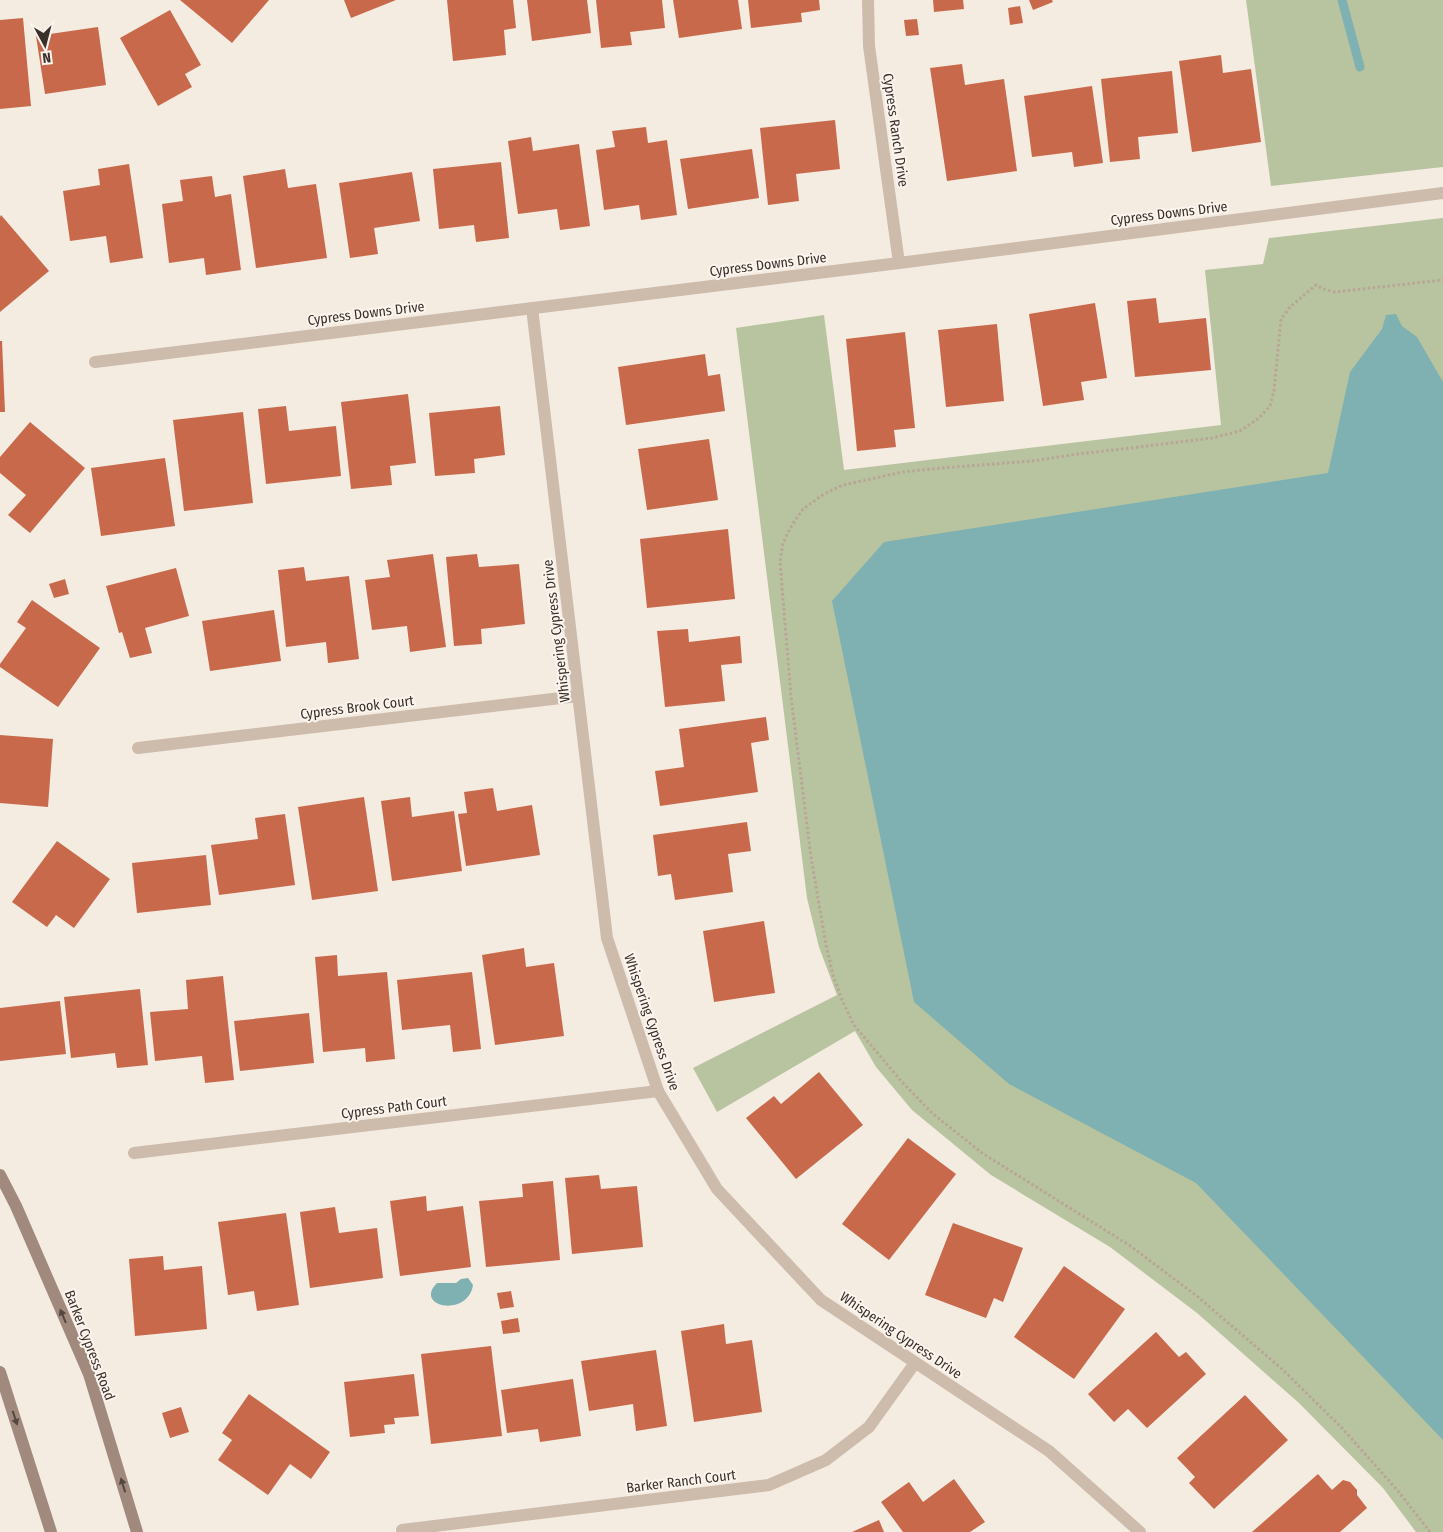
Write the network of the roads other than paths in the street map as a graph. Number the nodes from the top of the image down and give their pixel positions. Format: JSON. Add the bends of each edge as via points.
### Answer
{"nodes":[{"id":1,"x":868,"y":0,"type":"edge"},
{"id":2,"x":1443,"y":193,"type":"edge"},
{"id":3,"x":899,"y":263,"type":"junction"},
{"id":4,"x":532,"y":308,"type":"junction"},
{"id":5,"x":95,"y":362,"type":"dead end"},
{"id":6,"x":578,"y":696,"type":"junction"},
{"id":7,"x":138,"y":748,"type":"dead end"},
{"id":8,"x":658,"y":1091,"type":"junction"},
{"id":9,"x":134,"y":1153,"type":"dead end"},
{"id":10,"x":0,"y":1175,"type":"edge"},
{"id":11,"x":915,"y":1362,"type":"junction"},
{"id":12,"x":0,"y":1372,"type":"edge"},
{"id":13,"x":402,"y":1530,"type":"dead end"},
{"id":14,"x":51,"y":1532,"type":"edge"},
{"id":15,"x":137,"y":1532,"type":"edge"},
{"id":16,"x":1140,"y":1532,"type":"edge"}],
"edges":[{"from":1,"to":3,"type":"street","name":"Cypress Ranch Drive","via":[[869,46]]},
{"from":2,"to":3,"type":"street","name":"Cypress Downs Drive"},
{"from":3,"to":4,"type":"street","name":"Cypress Downs Drive"},
{"from":4,"to":5,"type":"street","name":"Cypress Downs Drive"},
{"from":4,"to":6,"type":"street","name":"Whispering Cypress Drive"},
{"from":6,"to":7,"type":"street","name":"Cypress Brook Court"},
{"from":6,"to":8,"type":"street","name":"Whispering Cypress Drive","via":[[607,938]]},
{"from":8,"to":9,"type":"street","name":"Cypress Path Court"},
{"from":8,"to":11,"type":"street","name":"Whispering Cypress Drive","via":[[717,1189],[821,1300]]},
{"from":15,"to":10,"type":"main road","name":"Barker Cypress Road","one_way":true,"via":[[89,1374]]},
{"from":11,"to":13,"type":"street","name":"Barker Ranch Court","via":[[869,1427],[826,1460],[769,1485]]},
{"from":11,"to":16,"type":"street","name":"Whispering Cypress Drive","via":[[1049,1451]]},
{"from":12,"to":14,"type":"main road","one_way":true}]}
